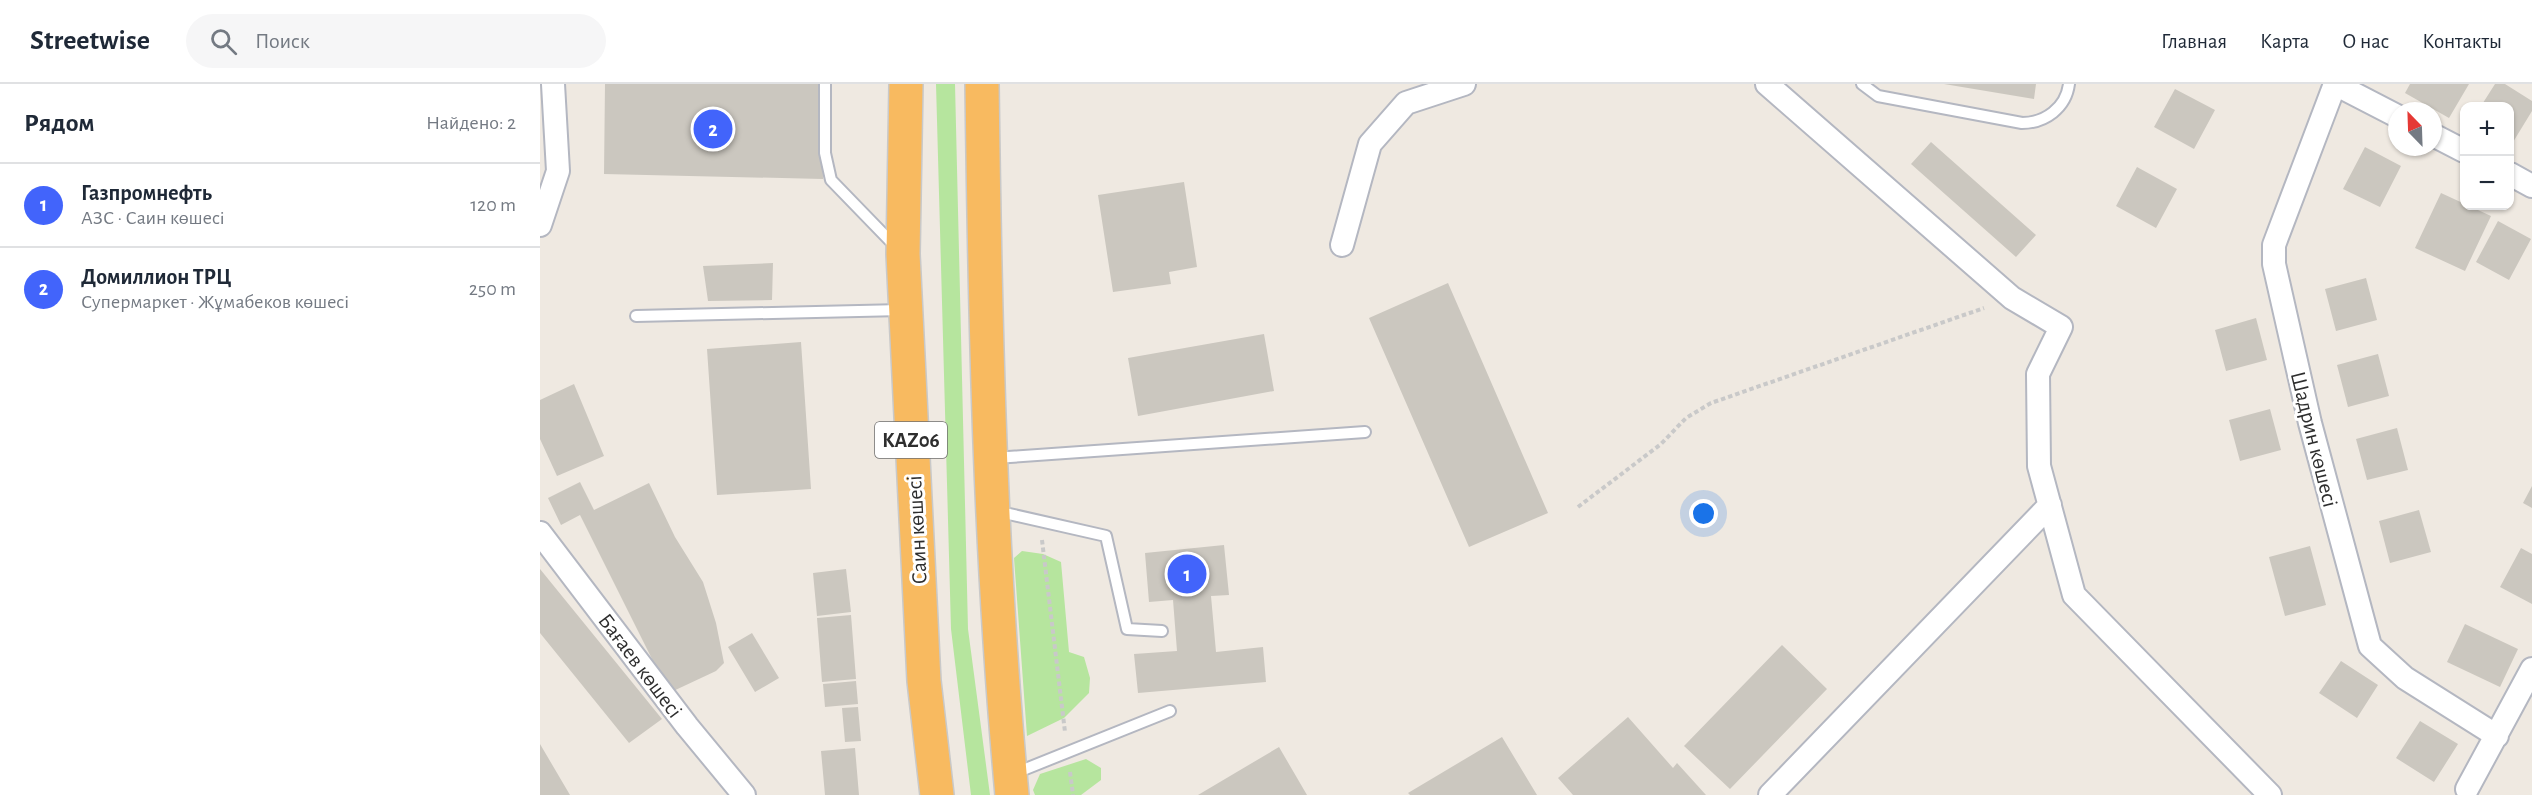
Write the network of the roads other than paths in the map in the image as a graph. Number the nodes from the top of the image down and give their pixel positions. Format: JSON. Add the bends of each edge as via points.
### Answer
{"nodes":[{"id":1,"x":553,"y":84,"type":"edge"},
{"id":2,"x":825,"y":84,"type":"edge"},
{"id":3,"x":906,"y":84,"type":"edge"},
{"id":4,"x":982,"y":84,"type":"edge"},
{"id":5,"x":1464,"y":84,"type":"edge"},
{"id":6,"x":1767,"y":84,"type":"edge"},
{"id":7,"x":1862,"y":84,"type":"edge"},
{"id":8,"x":2069,"y":84,"type":"edge"},
{"id":9,"x":2335,"y":84,"type":"edge"},
{"id":10,"x":2388,"y":111,"type":"edge"},
{"id":11,"x":2442,"y":140,"type":"edge"},
{"id":12,"x":2460,"y":149,"type":"edge"},
{"id":13,"x":2514,"y":176,"type":"edge"},
{"id":14,"x":2532,"y":186,"type":"edge"},
{"id":15,"x":540,"y":225,"type":"edge"},
{"id":16,"x":1342,"y":245,"type":"dead end"},
{"id":17,"x":903,"y":254,"type":"junction"},
{"id":18,"x":905,"y":310,"type":"junction"},
{"id":19,"x":636,"y":316,"type":"dead end"},
{"id":20,"x":1365,"y":432,"type":"dead end"},
{"id":21,"x":989,"y":459,"type":"junction"},
{"id":22,"x":2050,"y":506,"type":"junction"},
{"id":23,"x":991,"y":510,"type":"junction"},
{"id":24,"x":540,"y":533,"type":"edge"},
{"id":25,"x":1162,"y":631,"type":"dead end"},
{"id":26,"x":2532,"y":669,"type":"edge"},
{"id":27,"x":1170,"y":711,"type":"dead end"},
{"id":28,"x":2497,"y":736,"type":"junction"},
{"id":29,"x":1011,"y":785,"type":"edge"},
{"id":30,"x":2467,"y":789,"type":"dead end"},
{"id":31,"x":744,"y":795,"type":"edge"},
{"id":32,"x":937,"y":795,"type":"edge"},
{"id":33,"x":1770,"y":795,"type":"edge"},
{"id":34,"x":2270,"y":795,"type":"edge"}],
"edges":[{"from":1,"to":15,"type":"street","via":[[558,171]]},
{"from":2,"to":17,"type":"lane","via":[[825,153],[831,180]]},
{"from":3,"to":17,"type":"highway","name":"Саин көшесі","number":"KАZ06"},
{"from":4,"to":21,"type":"highway"},
{"from":5,"to":16,"type":"street","via":[[1406,103],[1371,144]]},
{"from":6,"to":22,"type":"street","via":[[2012,298],[2061,327],[2038,374],[2039,466]]},
{"from":7,"to":8,"type":"lane","via":[[1878,96],[2022,123],[2039,123],[2051,114],[2062,103]]},
{"from":9,"to":10,"type":"street"},
{"from":9,"to":28,"type":"street","name":"Шадрин көшесі","via":[[2274,245],[2274,264],[2310,423],[2370,646],[2405,678]]},
{"from":11,"to":12,"type":"street"},
{"from":13,"to":14,"type":"street"},
{"from":17,"to":18,"type":"highway","name":"Саин көшесі","number":"KАZ06"},
{"from":18,"to":19,"type":"lane"},
{"from":18,"to":32,"type":"highway","name":"Саин көшесі","number":"KАZ06","via":[[924,681]]},
{"from":20,"to":21,"type":"lane"},
{"from":21,"to":23,"type":"highway"},
{"from":22,"to":33,"type":"street"},
{"from":22,"to":34,"type":"street","via":[[2074,595]]},
{"from":23,"to":25,"type":"lane","via":[[1106,536],[1127,628]]},
{"from":23,"to":29,"type":"highway"},
{"from":24,"to":31,"type":"street","name":"Бағаев көшесі"},
{"from":26,"to":28,"type":"street"},
{"from":27,"to":29,"type":"lane","via":[[1068,752]]},
{"from":28,"to":30,"type":"street"}]}
